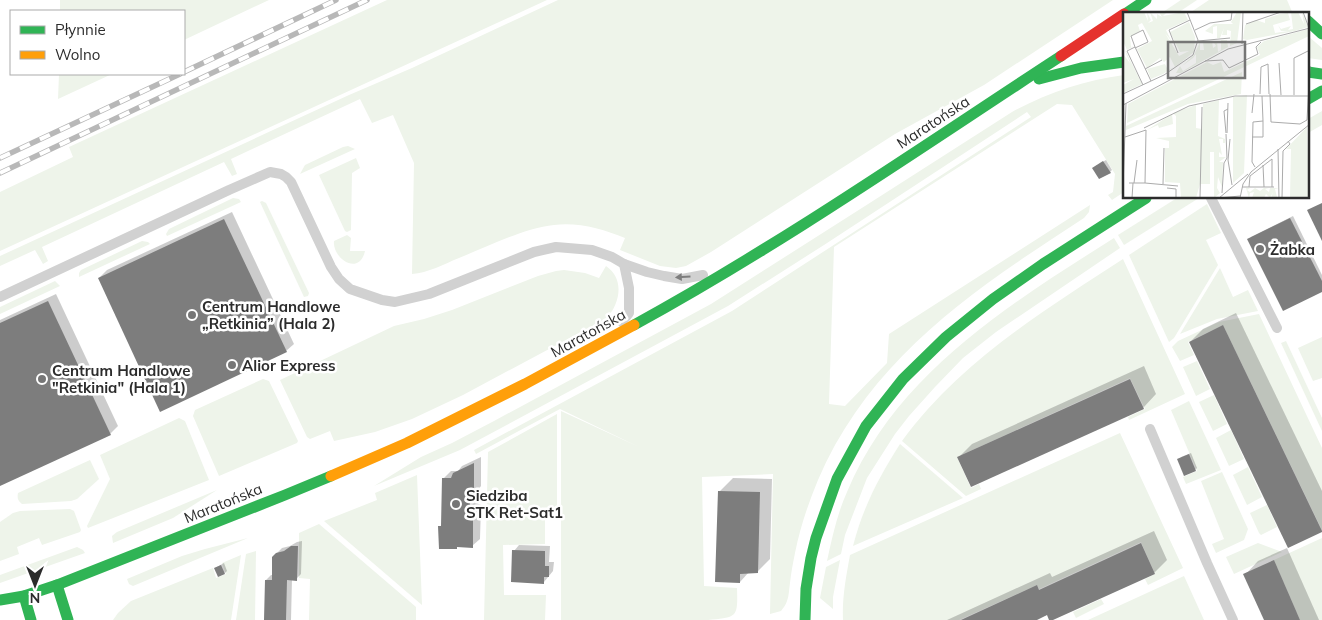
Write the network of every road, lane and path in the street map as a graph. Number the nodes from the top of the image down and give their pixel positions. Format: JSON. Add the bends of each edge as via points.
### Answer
{"nodes":[{"id":1,"x":1146,"y":0,"type":"edge"},
{"id":2,"x":1128,"y":12,"type":"edge"},
{"id":3,"x":1123,"y":15,"type":"edge"},
{"id":4,"x":1310,"y":23,"type":"edge"},
{"id":5,"x":1322,"y":34,"type":"edge"},
{"id":6,"x":1123,"y":62,"type":"edge"},
{"id":7,"x":1014,"y":87,"type":"junction"},
{"id":8,"x":1322,"y":91,"type":"edge"},
{"id":9,"x":1310,"y":98,"type":"edge"},
{"id":10,"x":1144,"y":199,"type":"edge"},
{"id":11,"x":1212,"y":199,"type":"edge"},
{"id":12,"x":624,"y":264,"type":"junction"},
{"id":13,"x":731,"y":270,"type":"junction"},
{"id":14,"x":0,"y":297,"type":"edge"},
{"id":15,"x":1277,"y":328,"type":"dead end"},
{"id":16,"x":610,"y":338,"type":"junction"},
{"id":17,"x":1150,"y":429,"type":"dead end"},
{"id":18,"x":57,"y":585,"type":"junction"},
{"id":19,"x":24,"y":596,"type":"junction"},
{"id":20,"x":0,"y":600,"type":"edge"},
{"id":21,"x":0,"y":613,"type":"edge"},
{"id":22,"x":31,"y":620,"type":"edge"},
{"id":23,"x":68,"y":620,"type":"edge"},
{"id":24,"x":805,"y":620,"type":"edge"},
{"id":25,"x":1233,"y":620,"type":"edge"}],
"edges":[{"from":1,"to":2,"type":"main road","name":"Maratońska"},
{"from":3,"to":7,"type":"main road","name":"Maratońska"},
{"from":4,"to":5,"type":"main road"},
{"from":6,"to":7,"type":"main road","via":[[1096,65]]},
{"from":7,"to":13,"type":"main road","name":"Maratońska"},
{"from":8,"to":9,"type":"main road"},
{"from":10,"to":24,"type":"main road","via":[[1026,275],[971,316],[919,362],[889,394],[850,451],[827,500],[808,573]]},
{"from":11,"to":15,"type":"lane"},
{"from":13,"to":12,"type":"lane","one_way":true,"via":[[676,278]]},
{"from":12,"to":14,"type":"lane","via":[[592,250],[556,247],[534,252],[429,294],[395,302],[382,300],[350,289],[339,279],[291,182],[281,174],[270,172]]},
{"from":12,"to":16,"type":"lane","via":[[629,288],[629,313]]},
{"from":13,"to":16,"type":"main road","name":"Maratońska"},
{"from":16,"to":18,"type":"main road","name":"Maratońska","via":[[407,443]]},
{"from":17,"to":25,"type":"lane"},
{"from":18,"to":19,"type":"main road","name":"Maratońska"},
{"from":18,"to":23,"type":"main road"},
{"from":19,"to":20,"type":"main road","name":"Maratońska"},
{"from":19,"to":21,"type":"main road","name":"Maratońska"},
{"from":19,"to":22,"type":"main road"}]}
